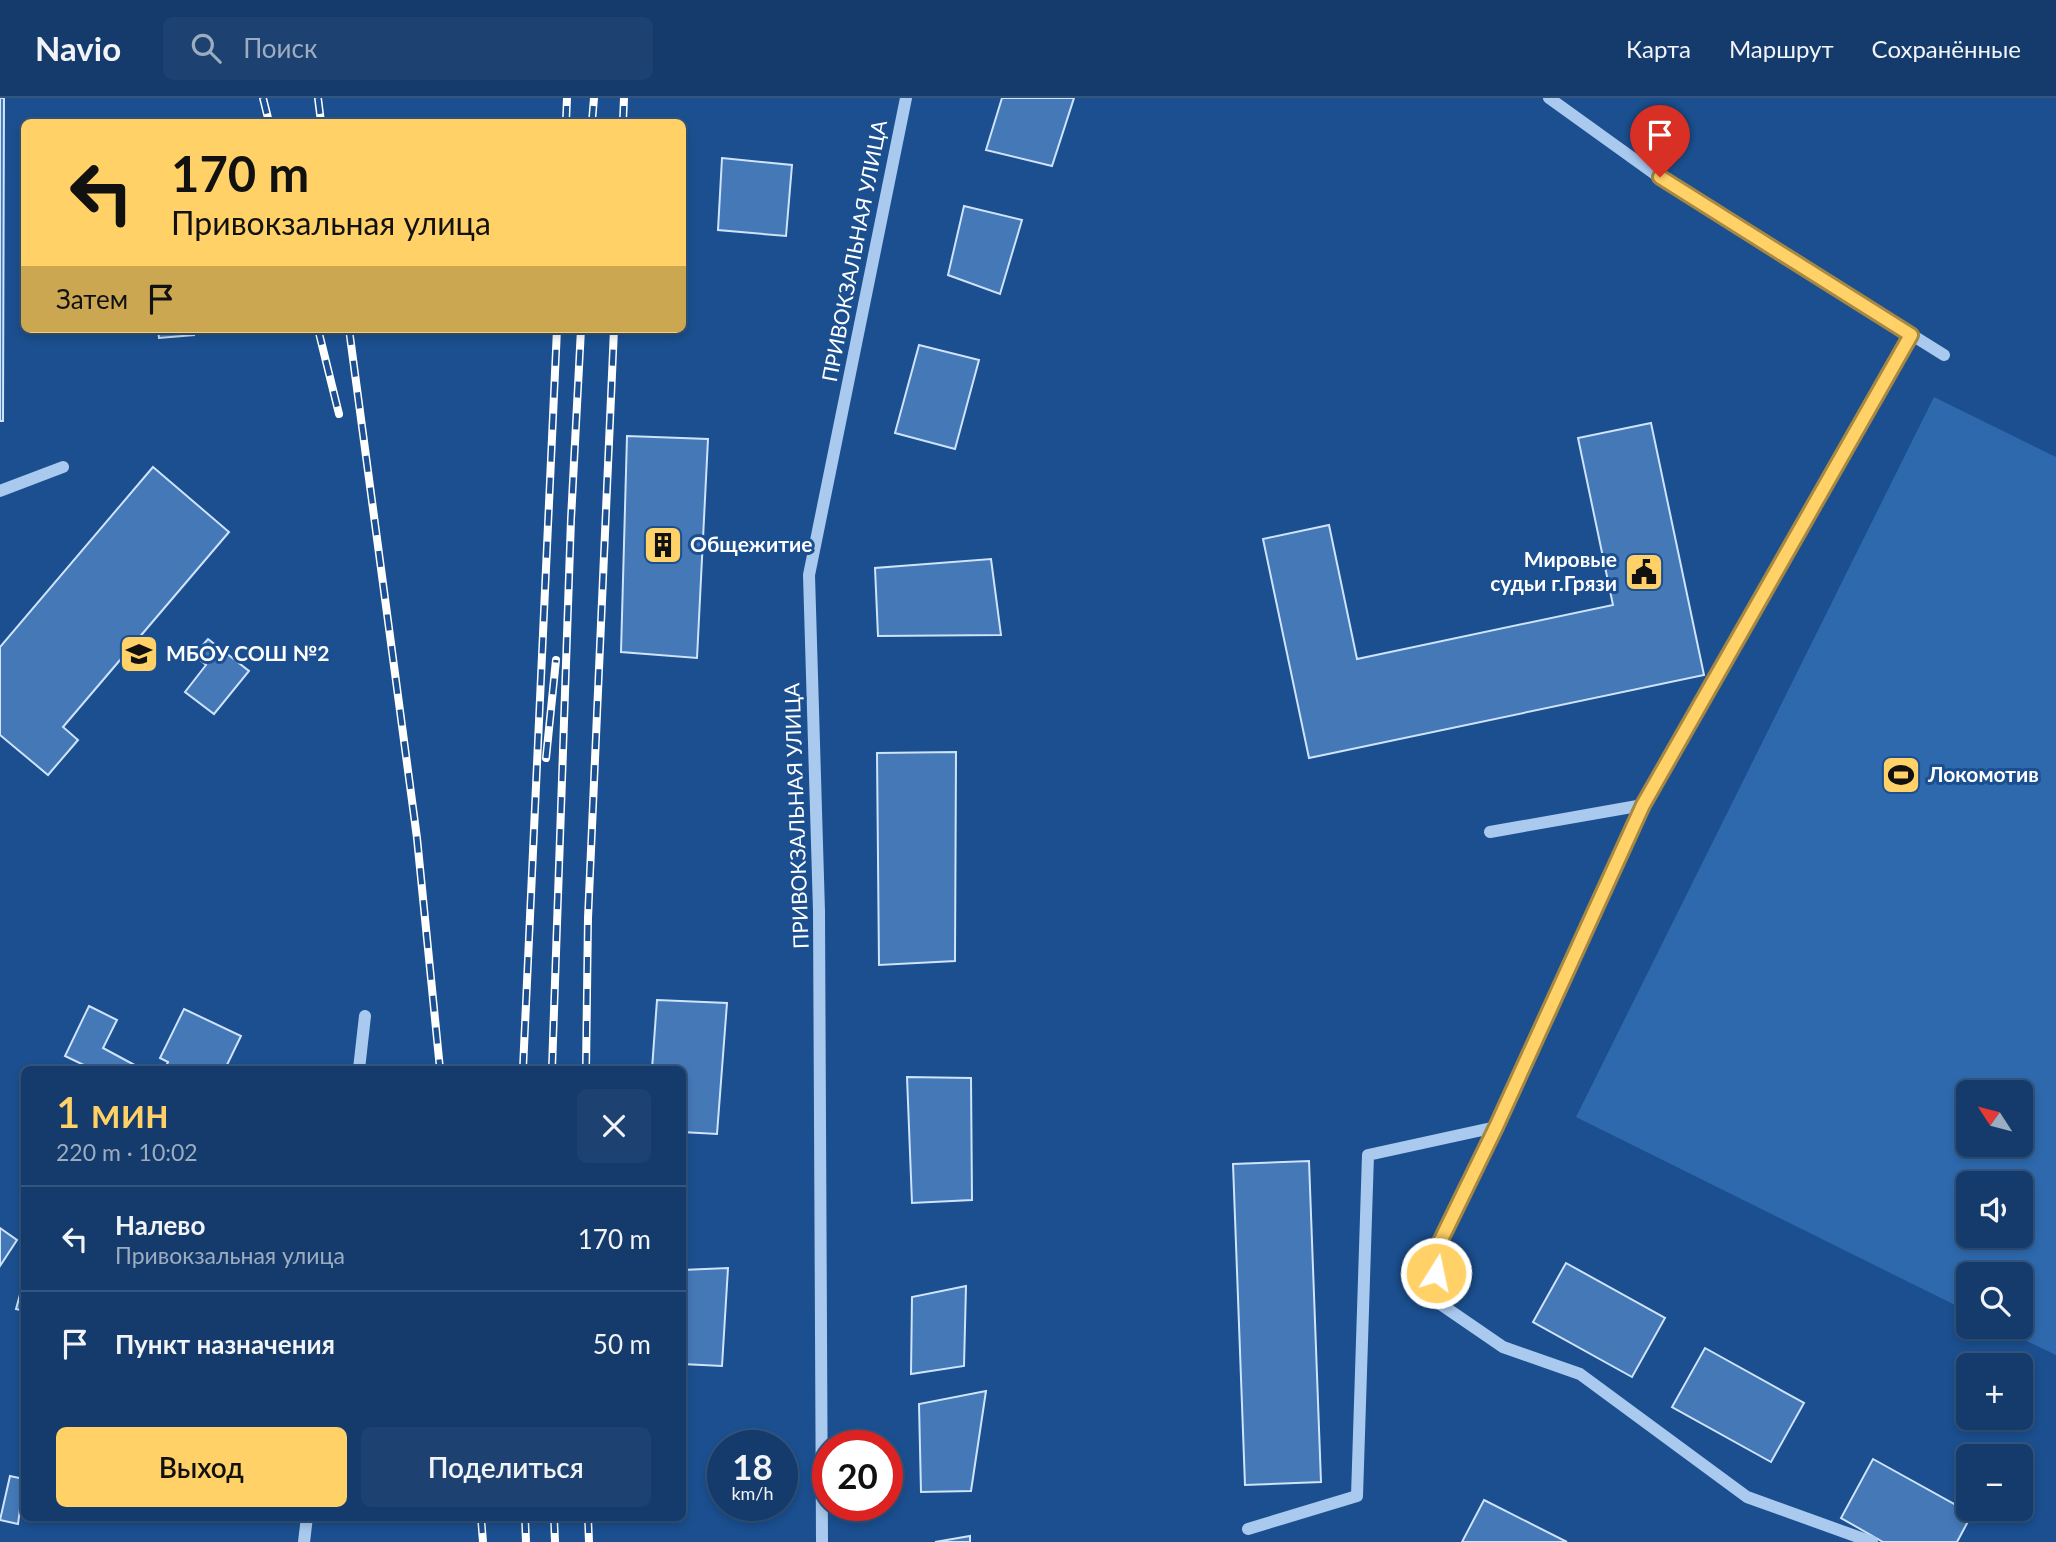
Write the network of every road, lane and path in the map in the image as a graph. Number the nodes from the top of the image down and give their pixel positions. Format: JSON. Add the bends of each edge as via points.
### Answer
{"nodes":[{"id":1,"x":906,"y":98,"type":"edge"},
{"id":2,"x":1549,"y":98,"type":"edge"},
{"id":3,"x":1911,"y":335,"type":"junction"},
{"id":4,"x":1944,"y":355,"type":"dead end"},
{"id":5,"x":63,"y":467,"type":"dead end"},
{"id":6,"x":0,"y":491,"type":"edge"},
{"id":7,"x":1643,"y":805,"type":"junction"},
{"id":8,"x":1490,"y":832,"type":"dead end"},
{"id":9,"x":365,"y":1016,"type":"dead end"},
{"id":10,"x":359,"y":1066,"type":"edge"},
{"id":11,"x":1496,"y":1127,"type":"junction"},
{"id":12,"x":307,"y":1521,"type":"edge"},
{"id":13,"x":1248,"y":1529,"type":"dead end"},
{"id":14,"x":304,"y":1542,"type":"edge"},
{"id":15,"x":822,"y":1542,"type":"edge"},
{"id":16,"x":1872,"y":1542,"type":"edge"}],
"edges":[{"from":1,"to":15,"type":"street","name":"ПРИВОКЗАЛЬНАЯ УЛИЦА","via":[[809,575],[820,911]]},
{"from":2,"to":3,"type":"street","via":[[1660,177]]},
{"from":3,"to":4,"type":"street"},
{"from":3,"to":7,"type":"street"},
{"from":5,"to":6,"type":"street"},
{"from":7,"to":8,"type":"street"},
{"from":7,"to":11,"type":"street"},
{"from":9,"to":10,"type":"street"},
{"from":11,"to":13,"type":"street","via":[[1368,1155],[1357,1496]]},
{"from":11,"to":16,"type":"street","via":[[1438,1246],[1433,1299],[1503,1347],[1580,1374],[1747,1497]]},
{"from":12,"to":14,"type":"street"}]}
